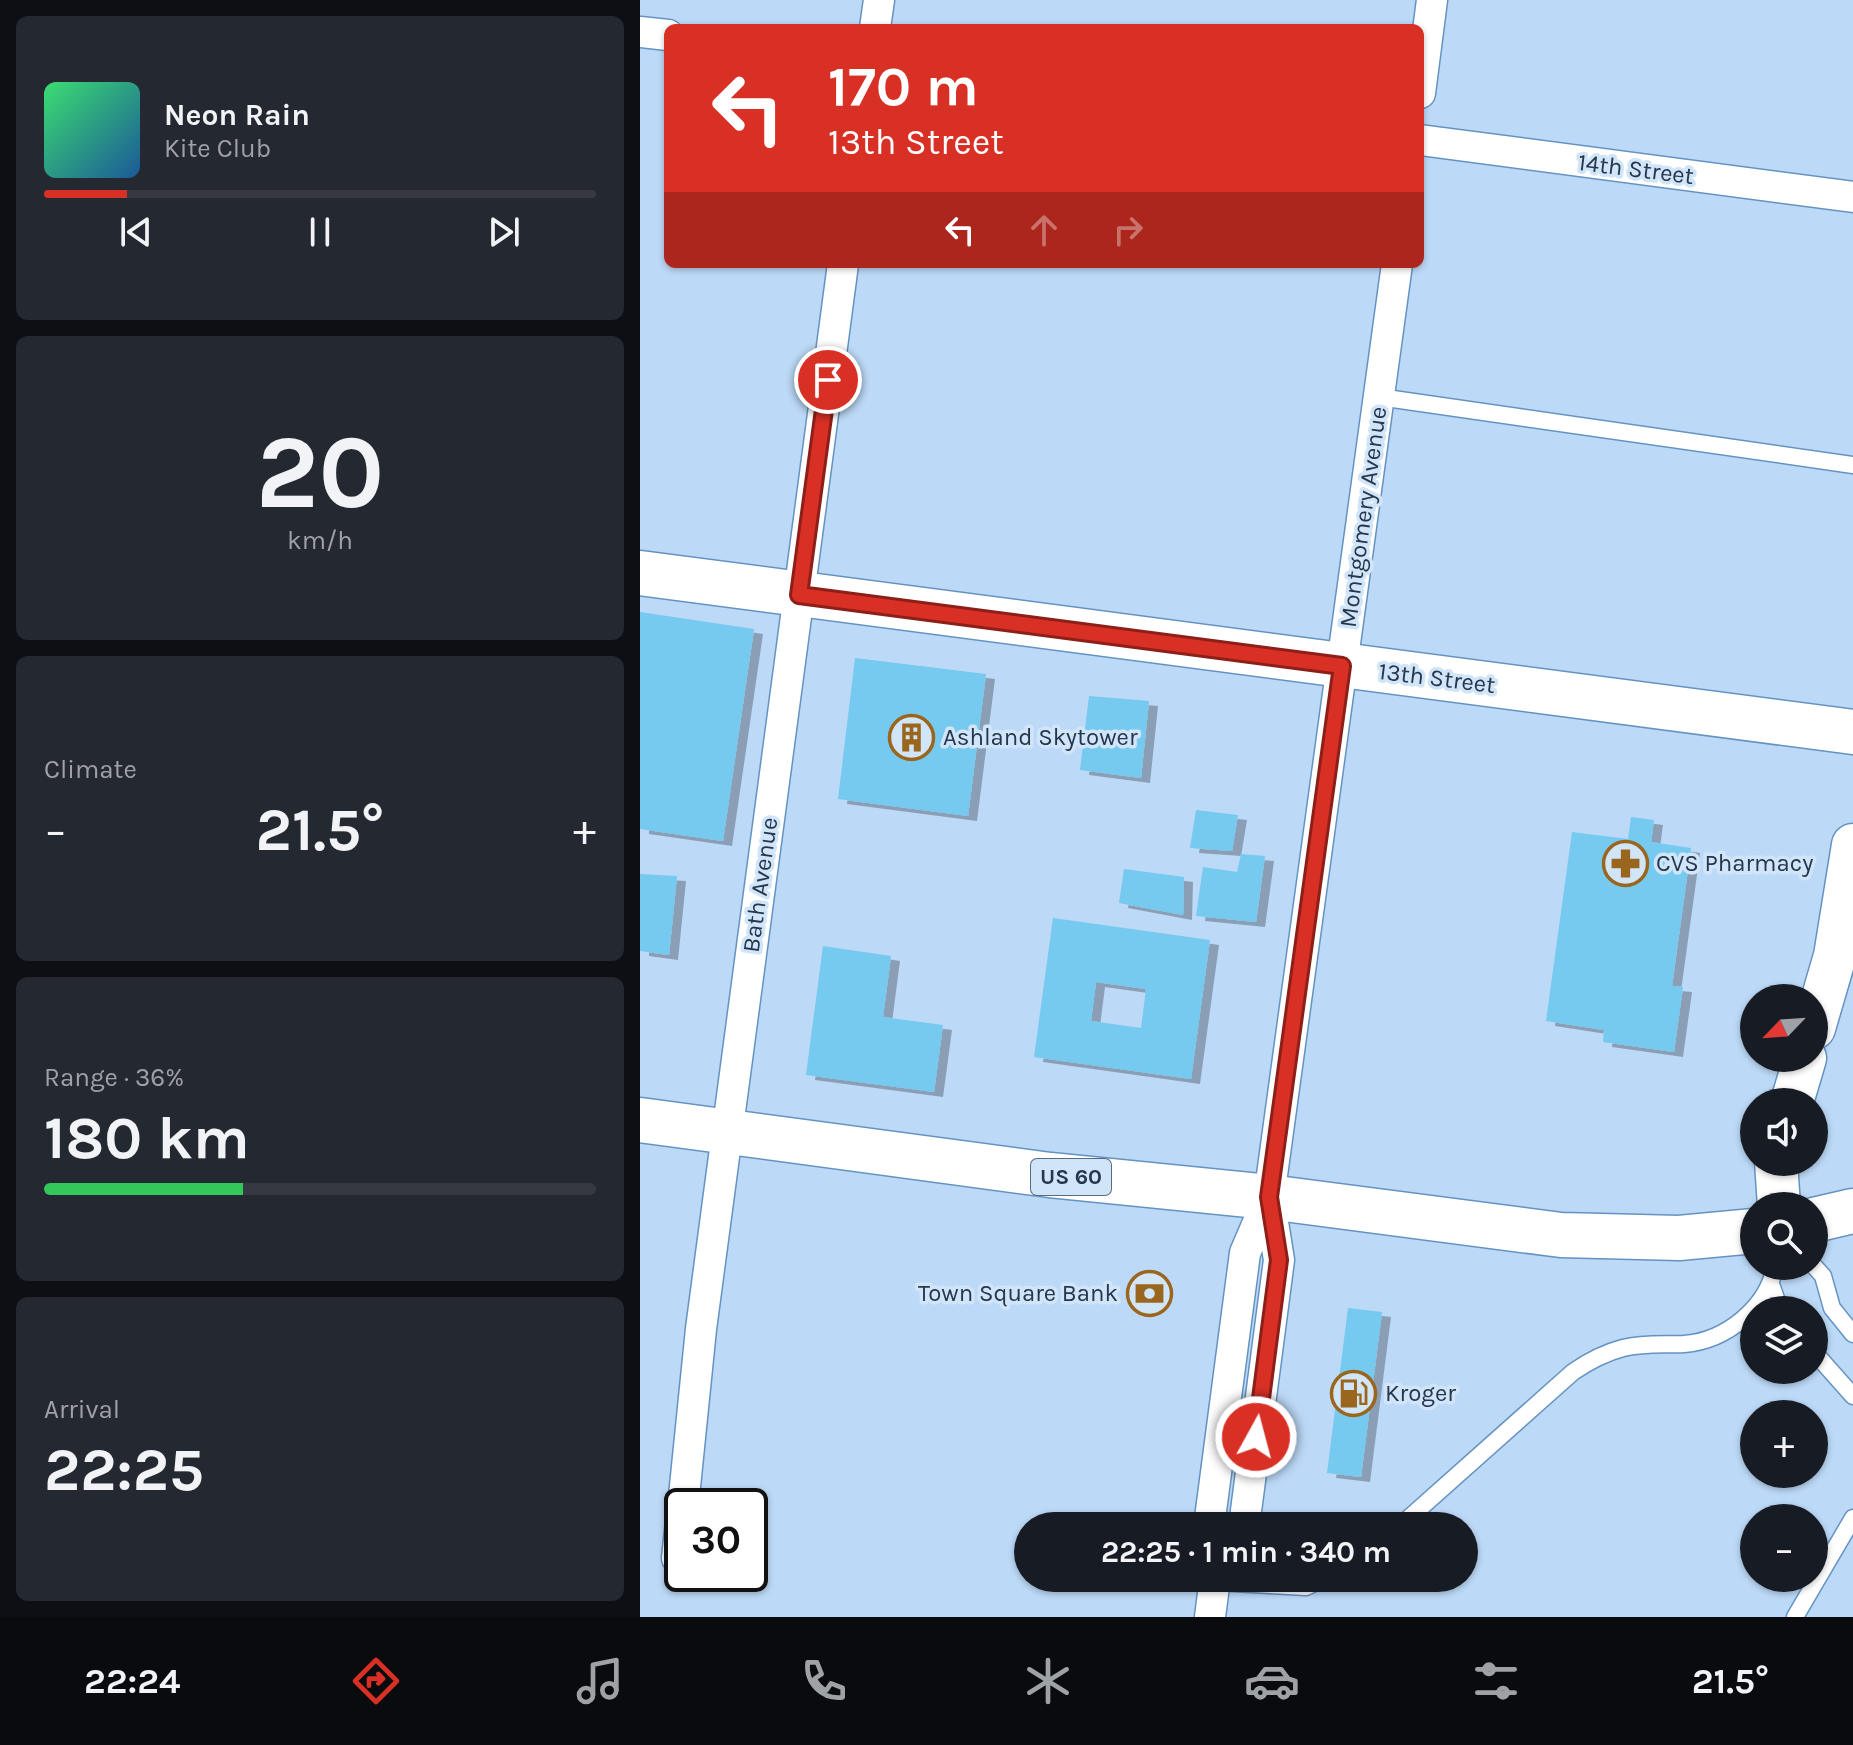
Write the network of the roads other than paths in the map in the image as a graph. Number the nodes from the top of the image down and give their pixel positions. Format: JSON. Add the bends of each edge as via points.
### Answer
{"nodes":[{"id":1,"x":879,"y":0,"type":"edge"},
{"id":2,"x":1432,"y":0,"type":"edge"},
{"id":3,"x":876,"y":24,"type":"edge"},
{"id":4,"x":640,"y":32,"type":"edge"},
{"id":5,"x":664,"y":35,"type":"edge"},
{"id":6,"x":1424,"y":62,"type":"edge"},
{"id":7,"x":1424,"y":141,"type":"edge"},
{"id":8,"x":1853,"y":197,"type":"edge"},
{"id":9,"x":842,"y":268,"type":"edge"},
{"id":10,"x":1396,"y":268,"type":"edge"},
{"id":11,"x":1379,"y":397,"type":"junction"},
{"id":12,"x":1853,"y":465,"type":"edge"},
{"id":13,"x":640,"y":573,"type":"edge"},
{"id":14,"x":799,"y":595,"type":"junction"},
{"id":15,"x":1342,"y":666,"type":"junction"},
{"id":16,"x":1853,"y":732,"type":"edge"},
{"id":17,"x":1853,"y":845,"type":"edge"},
{"id":18,"x":1848,"y":913,"type":"edge"},
{"id":19,"x":1827,"y":984,"type":"edge"},
{"id":20,"x":640,"y":1120,"type":"edge"},
{"id":21,"x":727,"y":1133,"type":"junction"},
{"id":22,"x":1269,"y":1197,"type":"junction"},
{"id":23,"x":1853,"y":1211,"type":"edge"},
{"id":24,"x":1828,"y":1217,"type":"edge"},
{"id":25,"x":1740,"y":1232,"type":"edge"},
{"id":26,"x":1773,"y":1280,"type":"edge"},
{"id":27,"x":1824,"y":1280,"type":"edge"},
{"id":28,"x":1772,"y":1287,"type":"junction"},
{"id":29,"x":1775,"y":1296,"type":"edge"},
{"id":30,"x":1853,"y":1334,"type":"edge"},
{"id":31,"x":1828,"y":1368,"type":"edge"},
{"id":32,"x":1853,"y":1396,"type":"edge"},
{"id":33,"x":685,"y":1488,"type":"edge"},
{"id":34,"x":1211,"y":1512,"type":"edge"},
{"id":35,"x":1246,"y":1512,"type":"edge"},
{"id":36,"x":1415,"y":1512,"type":"edge"},
{"id":37,"x":1853,"y":1518,"type":"edge"},
{"id":38,"x":1215,"y":1592,"type":"edge"},
{"id":39,"x":1210,"y":1617,"type":"edge"},
{"id":40,"x":1795,"y":1617,"type":"edge"}],
"edges":[{"from":1,"to":3,"type":"street"},
{"from":2,"to":6,"type":"street"},
{"from":4,"to":5,"type":"street"},
{"from":7,"to":8,"type":"street","name":"14th Street"},
{"from":9,"to":14,"type":"street","name":"Bath Avenue"},
{"from":10,"to":11,"type":"street","name":"Montgomery Avenue"},
{"from":11,"to":12,"type":"lane"},
{"from":11,"to":15,"type":"street","name":"Montgomery Avenue"},
{"from":13,"to":14,"type":"main road","name":"13th Street"},
{"from":14,"to":15,"type":"main road","name":"13th Street"},
{"from":14,"to":21,"type":"street","name":"Bath Avenue"},
{"from":15,"to":16,"type":"main road","name":"13th Street"},
{"from":15,"to":22,"type":"street","name":"Montgomery Avenue"},
{"from":17,"to":18,"type":"street"},
{"from":18,"to":19,"type":"street"},
{"from":20,"to":21,"type":"main road","number":"US 60"},
{"from":21,"to":22,"type":"main road","number":"US 60"},
{"from":21,"to":33,"type":"street","name":"Bath Avenue"},
{"from":22,"to":25,"type":"main road","number":"US 60","via":[[1561,1235],[1619,1239]]},
{"from":22,"to":34,"type":"street","name":"Montgomery Avenue","via":[[1245,1253]]},
{"from":22,"to":35,"type":"street","name":"Montgomery Avenue","via":[[1279,1260]]},
{"from":23,"to":24,"type":"main road"},
{"from":26,"to":28,"type":"lane"},
{"from":27,"to":30,"type":"lane","via":[[1832,1308]]},
{"from":28,"to":29,"type":"lane"},
{"from":28,"to":36,"type":"lane","via":[[1733,1326],[1703,1340],[1619,1349],[1584,1364],[1547,1391]]},
{"from":31,"to":32,"type":"lane"},
{"from":37,"to":40,"type":"lane"},
{"from":38,"to":39,"type":"street"}]}
